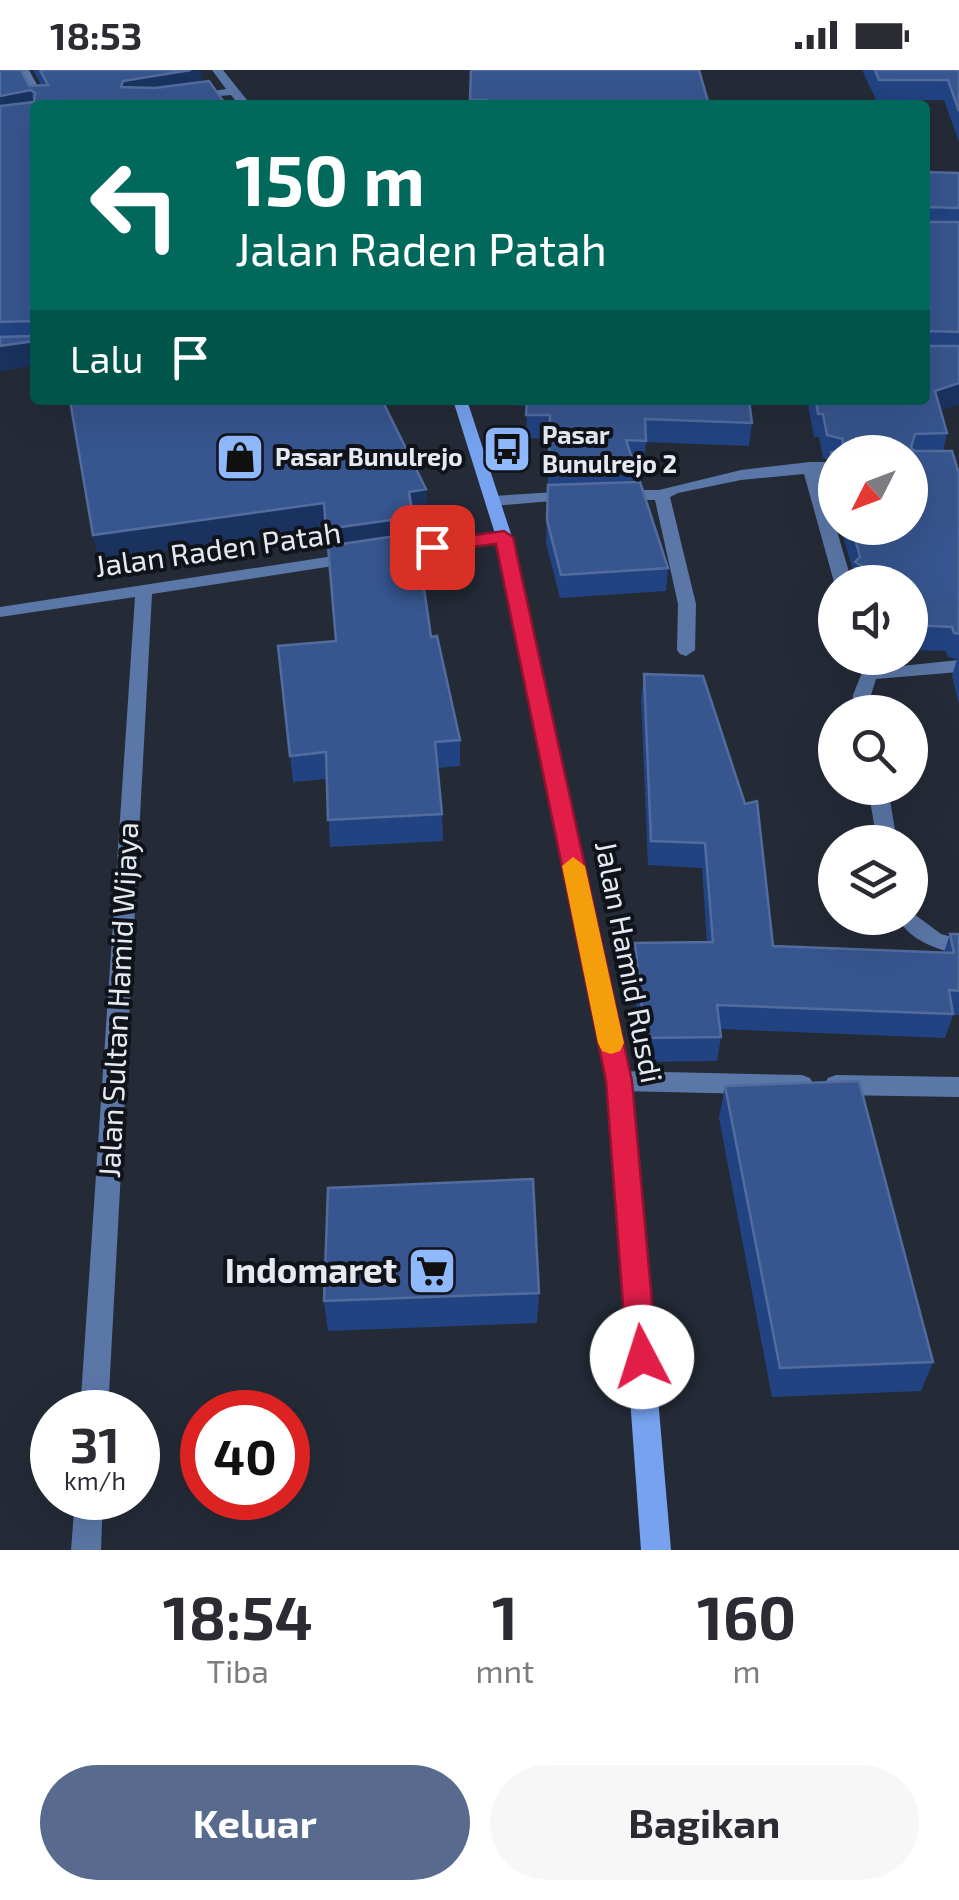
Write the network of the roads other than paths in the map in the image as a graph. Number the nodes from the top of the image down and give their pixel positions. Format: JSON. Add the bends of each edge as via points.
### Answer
{"nodes":[{"id":1,"x":24,"y":70,"type":"edge"},
{"id":2,"x":217,"y":70,"type":"edge"},
{"id":3,"x":233,"y":91,"type":"junction"},
{"id":4,"x":39,"y":100,"type":"edge"},
{"id":5,"x":172,"y":100,"type":"edge"},
{"id":6,"x":241,"y":100,"type":"edge"},
{"id":7,"x":462,"y":405,"type":"edge"},
{"id":8,"x":810,"y":467,"type":"junction"},
{"id":9,"x":818,"y":467,"type":"edge"},
{"id":10,"x":662,"y":495,"type":"junction"},
{"id":11,"x":493,"y":500,"type":"junction"},
{"id":12,"x":504,"y":537,"type":"junction"},
{"id":13,"x":838,"y":565,"type":"edge"},
{"id":14,"x":144,"y":588,"type":"junction"},
{"id":15,"x":0,"y":612,"type":"edge"},
{"id":16,"x":686,"y":650,"type":"dead end"},
{"id":17,"x":928,"y":666,"type":"edge"},
{"id":18,"x":959,"y":666,"type":"edge"},
{"id":19,"x":928,"y":935,"type":"edge"},
{"id":20,"x":959,"y":946,"type":"edge"},
{"id":21,"x":619,"y":1081,"type":"junction"},
{"id":22,"x":959,"y":1087,"type":"edge"},
{"id":23,"x":95,"y":1390,"type":"edge"},
{"id":24,"x":88,"y":1520,"type":"edge"},
{"id":25,"x":86,"y":1550,"type":"edge"},
{"id":26,"x":645,"y":1550,"type":"edge"},
{"id":27,"x":656,"y":1550,"type":"edge"}],
"edges":[{"from":1,"to":4,"type":"street"},
{"from":2,"to":3,"type":"street"},
{"from":3,"to":5,"type":"street"},
{"from":3,"to":6,"type":"street"},
{"from":7,"to":11,"type":"street","name":"Jalan Hamid Rusdi"},
{"from":8,"to":9,"type":"street"},
{"from":8,"to":10,"type":"street"},
{"from":8,"to":13,"type":"street"},
{"from":10,"to":11,"type":"street"},
{"from":10,"to":16,"type":"street","via":[[687,604]]},
{"from":11,"to":12,"type":"street","name":"Jalan Hamid Rusdi"},
{"from":12,"to":14,"type":"street","name":"Jalan Raden Patah"},
{"from":12,"to":21,"type":"street","name":"Jalan Hamid Rusdi"},
{"from":14,"to":15,"type":"street","name":"Jalan Raden Patah"},
{"from":14,"to":23,"type":"street","name":"Jalan Sultan Hamid Wijaya"},
{"from":17,"to":18,"type":"street"},
{"from":19,"to":20,"type":"street"},
{"from":21,"to":22,"type":"street"},
{"from":21,"to":27,"type":"street","name":"Jalan Hamid Rusdi"},
{"from":24,"to":25,"type":"street"},
{"from":26,"to":27,"type":"street"}]}
